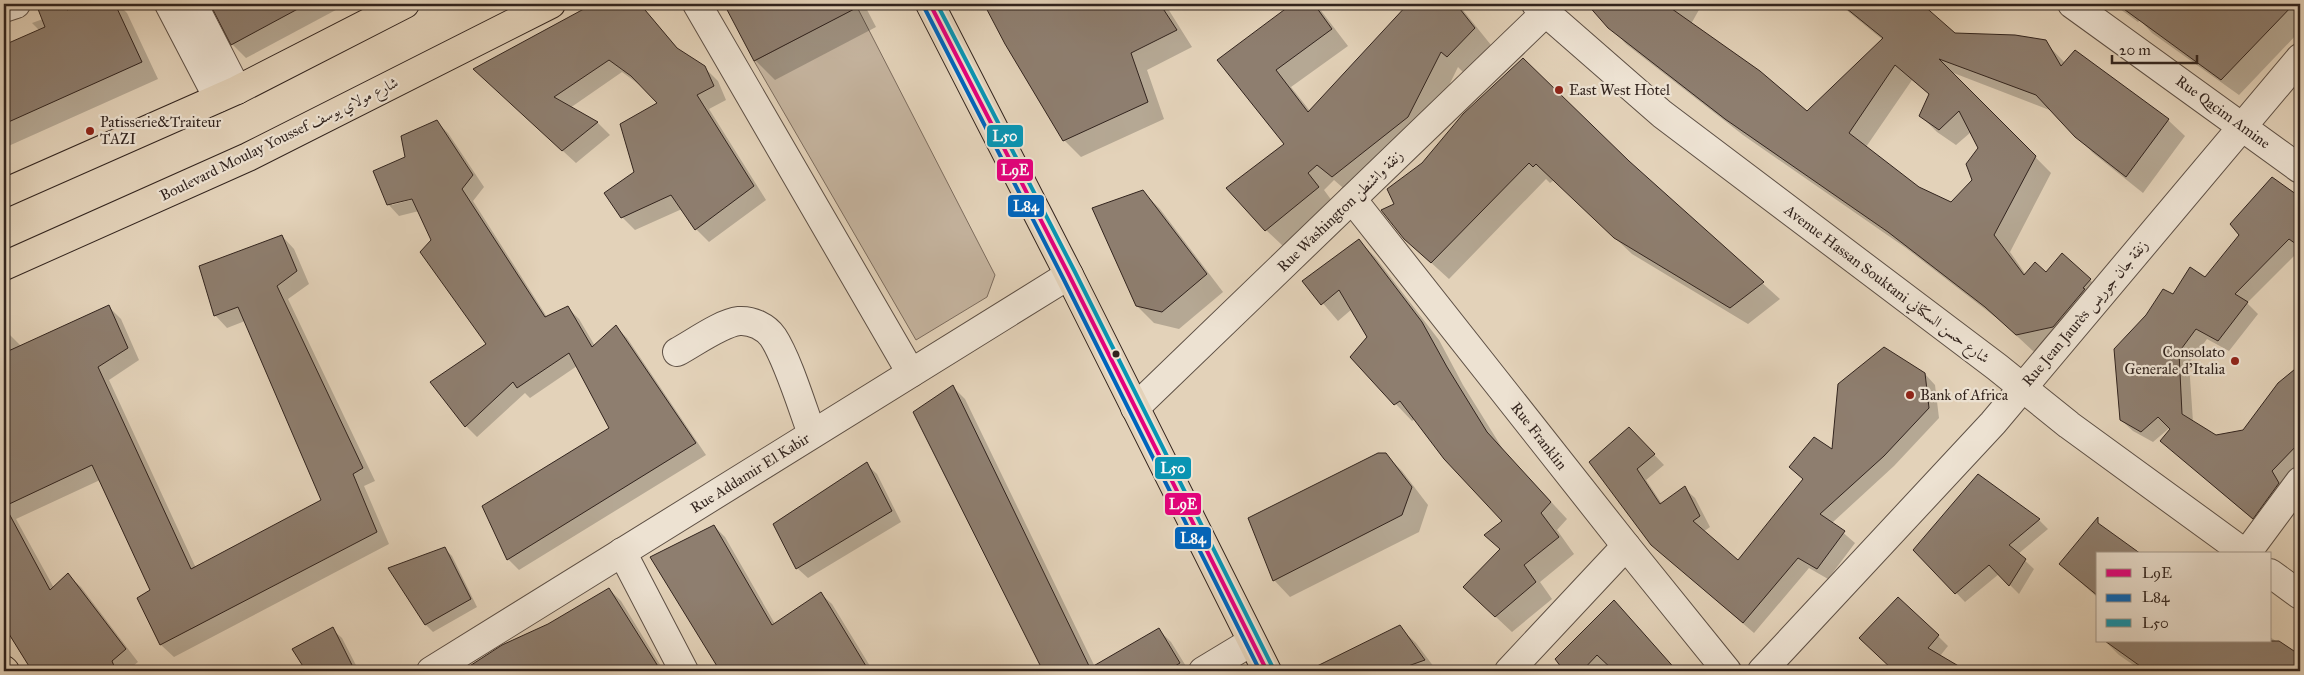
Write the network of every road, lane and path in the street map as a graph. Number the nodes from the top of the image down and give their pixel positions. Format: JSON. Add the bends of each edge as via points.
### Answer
{"nodes":[{"id":1,"x":16,"y":4,"type":"edge"},
{"id":2,"x":169,"y":4,"type":"edge"},
{"id":3,"x":193,"y":4,"type":"edge"},
{"id":4,"x":405,"y":4,"type":"edge"},
{"id":5,"x":551,"y":4,"type":"edge"},
{"id":6,"x":697,"y":4,"type":"edge"},
{"id":7,"x":930,"y":4,"type":"edge"},
{"id":8,"x":2072,"y":4,"type":"edge"},
{"id":9,"x":4,"y":8,"type":"edge"},
{"id":10,"x":1540,"y":8,"type":"edge"},
{"id":11,"x":2300,"y":58,"type":"edge"},
{"id":12,"x":227,"y":94,"type":"junction"},
{"id":13,"x":2241,"y":126,"type":"junction"},
{"id":14,"x":2300,"y":169,"type":"edge"},
{"id":15,"x":4,"y":194,"type":"edge"},
{"id":16,"x":1352,"y":199,"type":"junction"},
{"id":17,"x":4,"y":266,"type":"edge"},
{"id":18,"x":1069,"y":275,"type":"junction"},
{"id":19,"x":677,"y":352,"type":"dead end"},
{"id":20,"x":911,"y":372,"type":"junction"},
{"id":21,"x":2022,"y":388,"type":"junction"},
{"id":22,"x":1135,"y":408,"type":"junction"},
{"id":23,"x":812,"y":434,"type":"junction"},
{"id":24,"x":2300,"y":481,"type":"edge"},
{"id":25,"x":1626,"y":546,"type":"junction"},
{"id":26,"x":622,"y":552,"type":"junction"},
{"id":27,"x":2243,"y":552,"type":"edge"},
{"id":28,"x":2247,"y":552,"type":"edge"},
{"id":29,"x":2272,"y":574,"type":"edge"},
{"id":30,"x":2300,"y":596,"type":"edge"},
{"id":31,"x":1251,"y":642,"type":"junction"},
{"id":32,"x":431,"y":671,"type":"edge"},
{"id":33,"x":684,"y":671,"type":"edge"},
{"id":34,"x":1203,"y":671,"type":"edge"},
{"id":35,"x":1266,"y":671,"type":"edge"},
{"id":36,"x":1509,"y":671,"type":"edge"},
{"id":37,"x":1727,"y":671,"type":"edge"},
{"id":38,"x":1762,"y":671,"type":"edge"}],
"edges":[{"from":1,"to":9,"type":"street"},
{"from":2,"to":12,"type":"street"},
{"from":3,"to":12,"type":"street"},
{"from":4,"to":12,"type":"main road"},
{"from":5,"to":17,"type":"main road","name":"Boulevard Moulay Youssef شارع مولاي يوسف","via":[[248,157]]},
{"from":6,"to":20,"type":"street"},
{"from":7,"to":18,"type":"main road"},
{"from":8,"to":13,"type":"street","name":"Rue Qacim Amine"},
{"from":10,"to":16,"type":"street","name":"Rue Washington زنقة واشنطن"},
{"from":10,"to":21,"type":"street","name":"Avenue Hassan Souktani شارع حسن السكتاني","via":[[1662,114]]},
{"from":11,"to":13,"type":"street","name":"Rue Jean Jaurès زنقة جان جوريس"},
{"from":12,"to":15,"type":"main road"},
{"from":13,"to":14,"type":"street","name":"Rue Qacim Amine"},
{"from":13,"to":21,"type":"street","name":"Rue Jean Jaurès زنقة جان جوريس"},
{"from":16,"to":22,"type":"street","name":"Rue Washington زنقة واشنطن"},
{"from":16,"to":25,"type":"street","name":"Rue Franklin"},
{"from":18,"to":20,"type":"street","name":"Rue Addamir El Kabir"},
{"from":18,"to":22,"type":"main road"},
{"from":19,"to":23,"type":"street","via":[[740,321],[756,323],[772,337]]},
{"from":20,"to":23,"type":"street","name":"Rue Addamir El Kabir"},
{"from":21,"to":27,"type":"street","name":"Avenue Hassan Souktani شارع حسن السكتاني"},
{"from":21,"to":38,"type":"street","name":"Rue Jean Jaurès زنقة جان جوريس"},
{"from":22,"to":31,"type":"main road"},
{"from":23,"to":26,"type":"street","name":"Rue Addamir El Kabir"},
{"from":24,"to":28,"type":"street"},
{"from":25,"to":36,"type":"street"},
{"from":25,"to":37,"type":"street","name":"Rue Franklin"},
{"from":26,"to":32,"type":"street","name":"Rue Addamir El Kabir"},
{"from":26,"to":33,"type":"street"},
{"from":29,"to":30,"type":"street"},
{"from":31,"to":34,"type":"street"},
{"from":31,"to":35,"type":"main road"}]}
